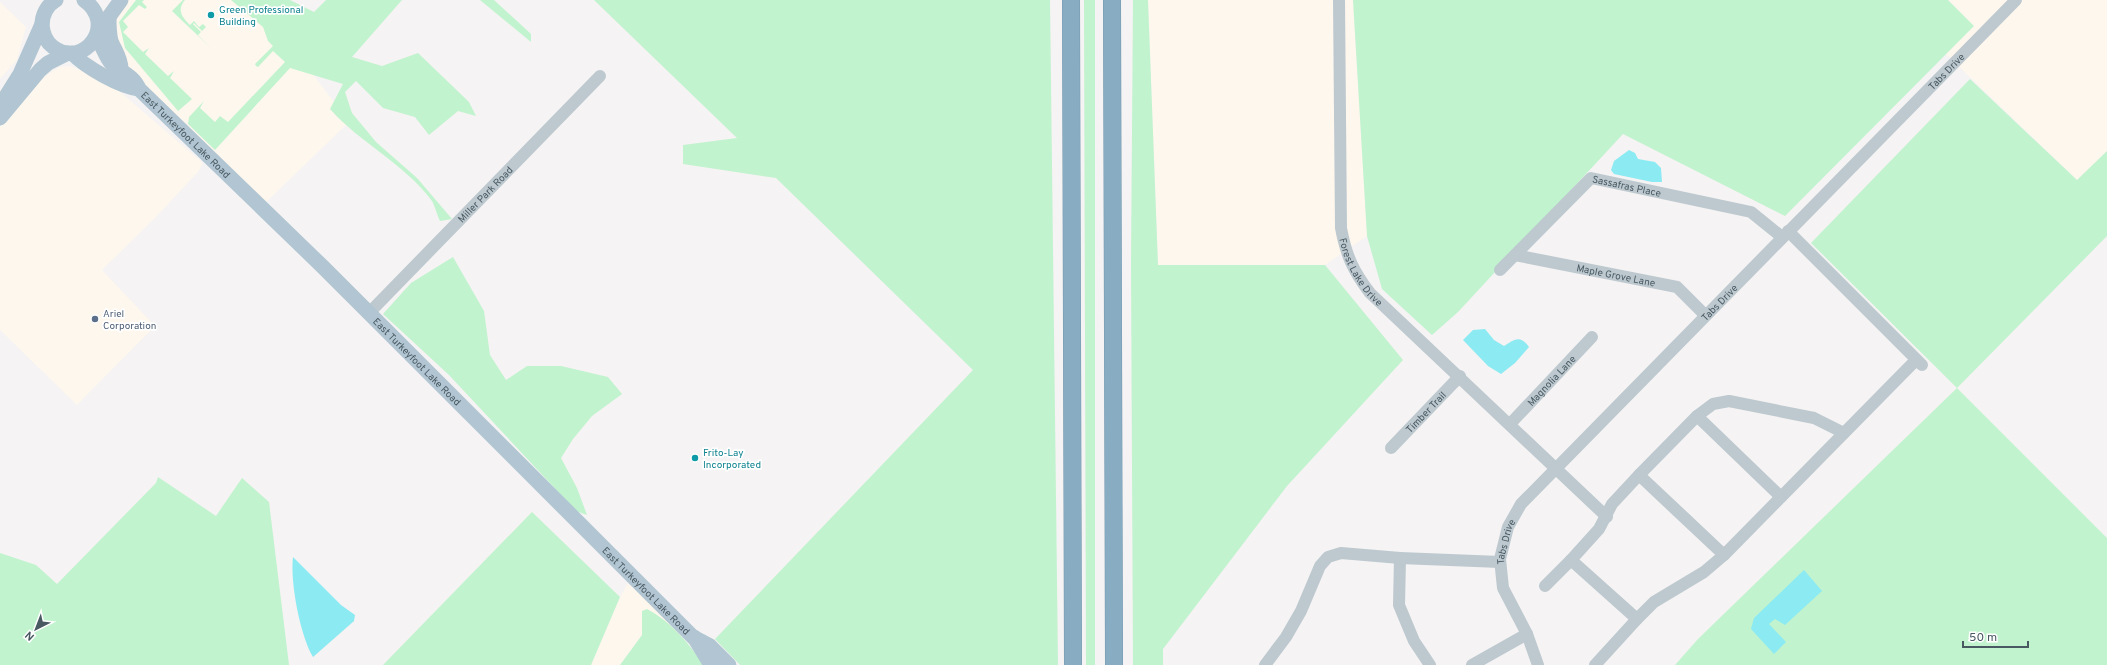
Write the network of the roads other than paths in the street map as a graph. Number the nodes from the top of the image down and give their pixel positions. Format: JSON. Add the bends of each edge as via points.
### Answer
{"nodes":[{"id":1,"x":56,"y":0,"type":"edge"},
{"id":2,"x":84,"y":0,"type":"edge"},
{"id":3,"x":121,"y":0,"type":"edge"},
{"id":4,"x":1071,"y":0,"type":"edge"},
{"id":5,"x":1112,"y":0,"type":"edge"},
{"id":6,"x":1339,"y":0,"type":"edge"},
{"id":7,"x":2016,"y":0,"type":"edge"},
{"id":8,"x":42,"y":12,"type":"edge"},
{"id":9,"x":109,"y":18,"type":"junction"},
{"id":10,"x":97,"y":34,"type":"junction"},
{"id":11,"x":70,"y":53,"type":"junction"},
{"id":12,"x":121,"y":69,"type":"junction"},
{"id":13,"x":600,"y":76,"type":"dead end"},
{"id":14,"x":140,"y":89,"type":"junction"},
{"id":15,"x":0,"y":106,"type":"edge"},
{"id":16,"x":0,"y":118,"type":"edge"},
{"id":17,"x":1785,"y":234,"type":"junction"},
{"id":18,"x":1515,"y":255,"type":"junction"},
{"id":19,"x":1500,"y":270,"type":"dead end"},
{"id":20,"x":369,"y":313,"type":"junction"},
{"id":21,"x":1705,"y":315,"type":"junction"},
{"id":22,"x":1592,"y":337,"type":"dead end"},
{"id":23,"x":1460,"y":376,"type":"junction"},
{"id":24,"x":1697,"y":416,"type":"junction"},
{"id":25,"x":1510,"y":424,"type":"junction"},
{"id":26,"x":1844,"y":433,"type":"junction"},
{"id":27,"x":1391,"y":448,"type":"dead end"},
{"id":28,"x":1556,"y":468,"type":"junction"},
{"id":29,"x":1639,"y":475,"type":"junction"},
{"id":30,"x":1781,"y":497,"type":"junction"},
{"id":31,"x":1607,"y":517,"type":"junction"},
{"id":32,"x":1724,"y":555,"type":"junction"},
{"id":33,"x":1400,"y":558,"type":"junction"},
{"id":34,"x":1571,"y":560,"type":"junction"},
{"id":35,"x":1500,"y":562,"type":"junction"},
{"id":36,"x":1544,"y":586,"type":"dead end"},
{"id":37,"x":1637,"y":619,"type":"junction"},
{"id":38,"x":1527,"y":634,"type":"junction"},
{"id":39,"x":693,"y":636,"type":"junction"},
{"id":40,"x":711,"y":665,"type":"edge"},
{"id":41,"x":729,"y":665,"type":"edge"},
{"id":42,"x":1073,"y":665,"type":"edge"},
{"id":43,"x":1114,"y":665,"type":"edge"},
{"id":44,"x":1265,"y":665,"type":"edge"},
{"id":45,"x":1430,"y":665,"type":"edge"},
{"id":46,"x":1472,"y":665,"type":"edge"},
{"id":47,"x":1538,"y":665,"type":"edge"},
{"id":48,"x":1595,"y":665,"type":"edge"}],
"edges":[{"from":1,"to":8,"type":"main road"},
{"from":2,"to":10,"type":"main road","via":[[96,13]]},
{"from":3,"to":9,"type":"main road"},
{"from":4,"to":42,"type":"highway"},
{"from":5,"to":43,"type":"highway"},
{"from":6,"to":23,"type":"street","name":"Forest Lake Drive","via":[[1341,228],[1345,250],[1356,274],[1370,292]]},
{"from":7,"to":17,"type":"street","name":"Tabs Drive"},
{"from":8,"to":11,"type":"main road","name":"East Turkeyfoot Lake Road","via":[[44,36],[51,46]]},
{"from":8,"to":15,"type":"main road","via":[[20,74]]},
{"from":9,"to":10,"type":"main road"},
{"from":9,"to":12,"type":"main road","via":[[111,41],[121,60]]},
{"from":10,"to":11,"type":"main road","via":[[83,50]]},
{"from":10,"to":12,"type":"main road","name":"East Turkeyfoot Lake Road","via":[[104,53]]},
{"from":11,"to":14,"type":"main road","name":"East Turkeyfoot Lake Road","via":[[129,88]]},
{"from":11,"to":16,"type":"main road","via":[[48,63],[40,70]]},
{"from":12,"to":14,"type":"main road","name":"East Turkeyfoot Lake Road","via":[[137,82]]},
{"from":13,"to":20,"type":"street","name":"Miller Park Road"},
{"from":14,"to":20,"type":"main road","name":"East Turkeyfoot Lake Road"},
{"from":17,"to":18,"type":"street","name":"Sassafras Place","via":[[1751,212],[1591,178]]},
{"from":17,"to":21,"type":"street","name":"Tabs Drive"},
{"from":17,"to":26,"type":"street","via":[[1919,363]]},
{"from":18,"to":19,"type":"street","name":"Sassafras Place"},
{"from":18,"to":21,"type":"street","name":"Maple Grove Lane","via":[[1677,287]]},
{"from":20,"to":39,"type":"main road","name":"East Turkeyfoot Lake Road"},
{"from":21,"to":28,"type":"street","name":"Tabs Drive"},
{"from":22,"to":25,"type":"street","name":"Magnolia Lane"},
{"from":23,"to":25,"type":"street","name":"Forest Lake Drive"},
{"from":23,"to":27,"type":"street","name":"Timber Trail"},
{"from":24,"to":26,"type":"street","via":[[1713,404],[1729,401],[1814,418]]},
{"from":24,"to":29,"type":"street"},
{"from":24,"to":30,"type":"street"},
{"from":25,"to":28,"type":"street","name":"Forest Lake Drive"},
{"from":26,"to":30,"type":"street"},
{"from":28,"to":31,"type":"street","name":"Forest Lake Drive","via":[[1579,493]]},
{"from":28,"to":35,"type":"street","name":"Tabs Drive","via":[[1521,504],[1508,527]]},
{"from":29,"to":31,"type":"street","via":[[1612,504]]},
{"from":29,"to":32,"type":"street"},
{"from":30,"to":32,"type":"street"},
{"from":31,"to":34,"type":"street"},
{"from":32,"to":37,"type":"street","via":[[1704,572],[1654,602]]},
{"from":33,"to":35,"type":"street"},
{"from":33,"to":44,"type":"street","via":[[1341,553],[1328,557],[1320,566],[1301,611],[1286,637]]},
{"from":33,"to":45,"type":"street","via":[[1399,605],[1414,641]]},
{"from":34,"to":36,"type":"street"},
{"from":34,"to":37,"type":"street"},
{"from":35,"to":38,"type":"street","name":"Tabs Drive","via":[[1503,588]]},
{"from":37,"to":48,"type":"street"},
{"from":38,"to":46,"type":"street"},
{"from":38,"to":47,"type":"street","name":"Tabs Drive"},
{"from":39,"to":40,"type":"main road","name":"East Turkeyfoot Lake Road"},
{"from":39,"to":41,"type":"main road","name":"East Turkeyfoot Lake Road","via":[[710,646]]}]}
